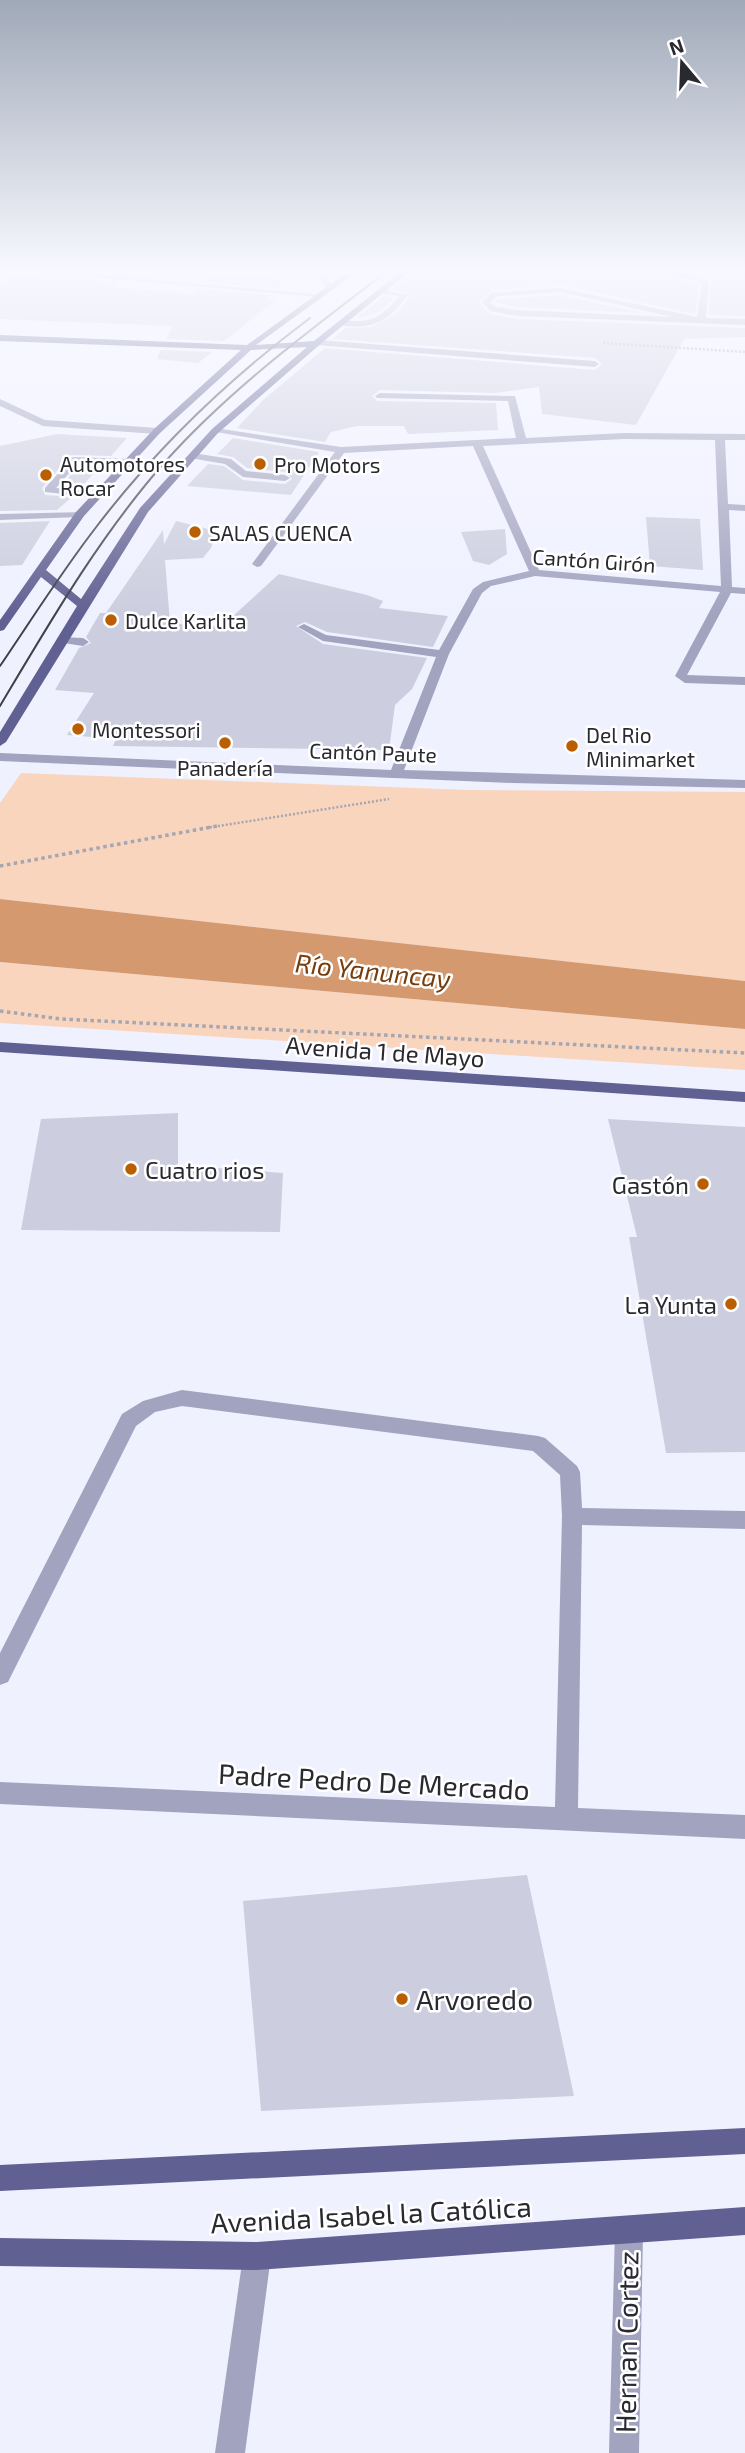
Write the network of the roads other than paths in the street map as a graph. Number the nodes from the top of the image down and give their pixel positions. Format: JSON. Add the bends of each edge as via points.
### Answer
{"nodes":[{"id":1,"x":206,"y":386,"type":"edge"},
{"id":2,"x":267,"y":386,"type":"edge"},
{"id":3,"x":380,"y":396,"type":"dead end"},
{"id":4,"x":0,"y":402,"type":"edge"},
{"id":5,"x":157,"y":431,"type":"junction"},
{"id":6,"x":215,"y":431,"type":"junction"},
{"id":7,"x":720,"y":436,"type":"junction"},
{"id":8,"x":745,"y":437,"type":"edge"},
{"id":9,"x":522,"y":442,"type":"junction"},
{"id":10,"x":477,"y":444,"type":"junction"},
{"id":11,"x":341,"y":450,"type":"junction"},
{"id":12,"x":193,"y":456,"type":"junction"},
{"id":13,"x":129,"y":462,"type":"junction"},
{"id":14,"x":285,"y":478,"type":"dead end"},
{"id":15,"x":97,"y":496,"type":"junction"},
{"id":16,"x":721,"y":506,"type":"junction"},
{"id":17,"x":745,"y":508,"type":"edge"},
{"id":18,"x":80,"y":514,"type":"junction"},
{"id":19,"x":0,"y":517,"type":"edge"},
{"id":20,"x":257,"y":565,"type":"dead end"},
{"id":21,"x":40,"y":571,"type":"junction"},
{"id":22,"x":535,"y":573,"type":"junction"},
{"id":23,"x":727,"y":590,"type":"junction"},
{"id":24,"x":745,"y":591,"type":"edge"},
{"id":25,"x":82,"y":605,"type":"junction"},
{"id":26,"x":304,"y":627,"type":"dead end"},
{"id":27,"x":0,"y":628,"type":"edge"},
{"id":28,"x":61,"y":640,"type":"junction"},
{"id":29,"x":83,"y":642,"type":"dead end"},
{"id":30,"x":443,"y":653,"type":"junction"},
{"id":31,"x":745,"y":681,"type":"edge"},
{"id":32,"x":0,"y":742,"type":"edge"},
{"id":33,"x":0,"y":757,"type":"edge"},
{"id":34,"x":396,"y":774,"type":"junction"},
{"id":35,"x":745,"y":784,"type":"edge"},
{"id":36,"x":0,"y":1047,"type":"edge"},
{"id":37,"x":22,"y":1050,"type":"junction"},
{"id":38,"x":0,"y":1054,"type":"edge"},
{"id":39,"x":745,"y":1097,"type":"edge"},
{"id":40,"x":572,"y":1516,"type":"junction"},
{"id":41,"x":745,"y":1520,"type":"edge"},
{"id":42,"x":0,"y":1675,"type":"edge"},
{"id":43,"x":0,"y":1793,"type":"edge"},
{"id":44,"x":566,"y":1819,"type":"junction"},
{"id":45,"x":745,"y":1827,"type":"edge"},
{"id":46,"x":745,"y":2141,"type":"edge"},
{"id":47,"x":0,"y":2178,"type":"edge"},
{"id":48,"x":745,"y":2221,"type":"edge"},
{"id":49,"x":628,"y":2231,"type":"junction"},
{"id":50,"x":0,"y":2252,"type":"edge"},
{"id":51,"x":257,"y":2256,"type":"junction"},
{"id":52,"x":230,"y":2453,"type":"edge"},
{"id":53,"x":624,"y":2453,"type":"edge"}],
"edges":[{"from":1,"to":5,"type":"main road"},
{"from":2,"to":6,"type":"main road"},
{"from":3,"to":9,"type":"street","via":[[512,398]]},
{"from":4,"to":5,"type":"street","via":[[43,424]]},
{"from":5,"to":13,"type":"main road"},
{"from":6,"to":11,"type":"street"},
{"from":6,"to":12,"type":"main road"},
{"from":7,"to":8,"type":"street"},
{"from":7,"to":9,"type":"street"},
{"from":7,"to":16,"type":"street"},
{"from":9,"to":10,"type":"street"},
{"from":10,"to":11,"type":"street"},
{"from":10,"to":22,"type":"street"},
{"from":11,"to":20,"type":"street"},
{"from":12,"to":14,"type":"street","via":[[228,461],[243,474]]},
{"from":12,"to":25,"type":"main road","via":[[145,510]]},
{"from":13,"to":15,"type":"main road"},
{"from":13,"to":15,"type":"street","via":[[76,459],[49,490]]},
{"from":15,"to":18,"type":"main road"},
{"from":16,"to":17,"type":"street"},
{"from":16,"to":23,"type":"street"},
{"from":18,"to":19,"type":"street"},
{"from":18,"to":21,"type":"main road"},
{"from":21,"to":25,"type":"main road"},
{"from":21,"to":27,"type":"main road"},
{"from":22,"to":23,"type":"street","name":"Cantón Girón"},
{"from":22,"to":30,"type":"street","name":"Cantón Girón","via":[[481,587]]},
{"from":23,"to":24,"type":"street","name":"Cantón Girón"},
{"from":23,"to":31,"type":"street","via":[[682,678]]},
{"from":25,"to":28,"type":"main road"},
{"from":26,"to":30,"type":"street","via":[[329,639]]},
{"from":28,"to":29,"type":"street"},
{"from":28,"to":32,"type":"main road"},
{"from":30,"to":34,"type":"street","name":"Cantón Girón"},
{"from":33,"to":34,"type":"street","name":"Cantón Paute"},
{"from":34,"to":35,"type":"street","name":"Cantón Paute"},
{"from":36,"to":37,"type":"main road","name":"Avenida 1 de Mayo"},
{"from":37,"to":38,"type":"main road","name":"Avenida 1 de Mayo"},
{"from":37,"to":39,"type":"main road","name":"Avenida 1 de Mayo"},
{"from":40,"to":41,"type":"street"},
{"from":40,"to":42,"type":"street","via":[[570,1472],[538,1444],[182,1398],[150,1406],[129,1420]]},
{"from":40,"to":44,"type":"street"},
{"from":43,"to":44,"type":"street","name":"Padre Pedro De Mercado"},
{"from":44,"to":45,"type":"street","name":"Padre Pedro De Mercado"},
{"from":46,"to":47,"type":"main road","name":"Avenida Isabel la Católica"},
{"from":48,"to":49,"type":"main road","name":"Avenida Isabel la Católica"},
{"from":49,"to":51,"type":"main road","name":"Avenida Isabel la Católica"},
{"from":49,"to":53,"type":"street","name":"Hernan Cortez"},
{"from":50,"to":51,"type":"main road","name":"Avenida Isabel la Católica"},
{"from":51,"to":52,"type":"street"}]}
